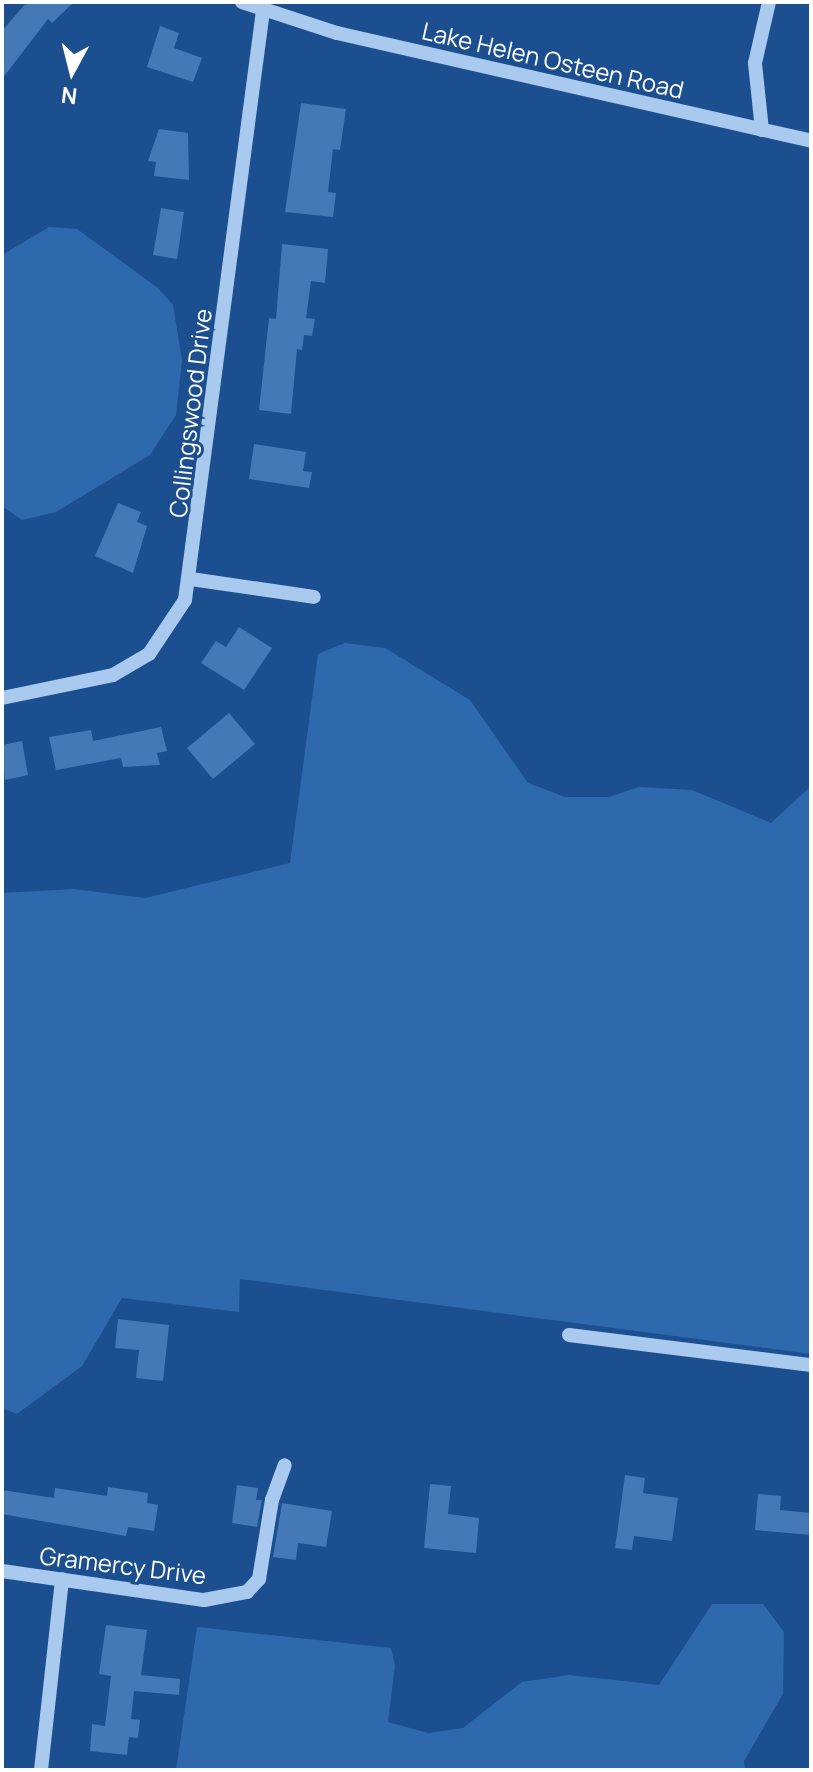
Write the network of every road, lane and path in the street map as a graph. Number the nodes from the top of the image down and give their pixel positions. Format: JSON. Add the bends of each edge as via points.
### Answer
{"nodes":[{"id":1,"x":242,"y":2,"type":"edge"},
{"id":2,"x":769,"y":2,"type":"edge"},
{"id":3,"x":263,"y":11,"type":"junction"},
{"id":4,"x":762,"y":130,"type":"junction"},
{"id":5,"x":811,"y":141,"type":"edge"},
{"id":6,"x":191,"y":579,"type":"junction"},
{"id":7,"x":314,"y":597,"type":"dead end"},
{"id":8,"x":2,"y":698,"type":"edge"},
{"id":9,"x":569,"y":1335,"type":"dead end"},
{"id":10,"x":811,"y":1365,"type":"edge"},
{"id":11,"x":285,"y":1465,"type":"dead end"},
{"id":12,"x":2,"y":1571,"type":"edge"},
{"id":13,"x":62,"y":1579,"type":"junction"},
{"id":14,"x":41,"y":1770,"type":"edge"}],
"edges":[{"from":1,"to":3,"type":"street","name":"Lake Helen Osteen Road"},
{"from":2,"to":4,"type":"street","via":[[755,63]]},
{"from":3,"to":4,"type":"street","name":"Lake Helen Osteen Road","via":[[486,69]]},
{"from":3,"to":6,"type":"street","name":"Collingswood Drive"},
{"from":4,"to":5,"type":"street","name":"Lake Helen Osteen Road"},
{"from":6,"to":7,"type":"street"},
{"from":6,"to":8,"type":"street","name":"Collingswood Drive","via":[[171,628],[149,654],[113,675]]},
{"from":9,"to":10,"type":"street"},
{"from":11,"to":13,"type":"street","name":"Gramercy Drive","via":[[272,1500],[259,1579],[247,1592],[204,1600]]},
{"from":12,"to":13,"type":"street","name":"Gramercy Drive"},
{"from":13,"to":14,"type":"street"}]}
